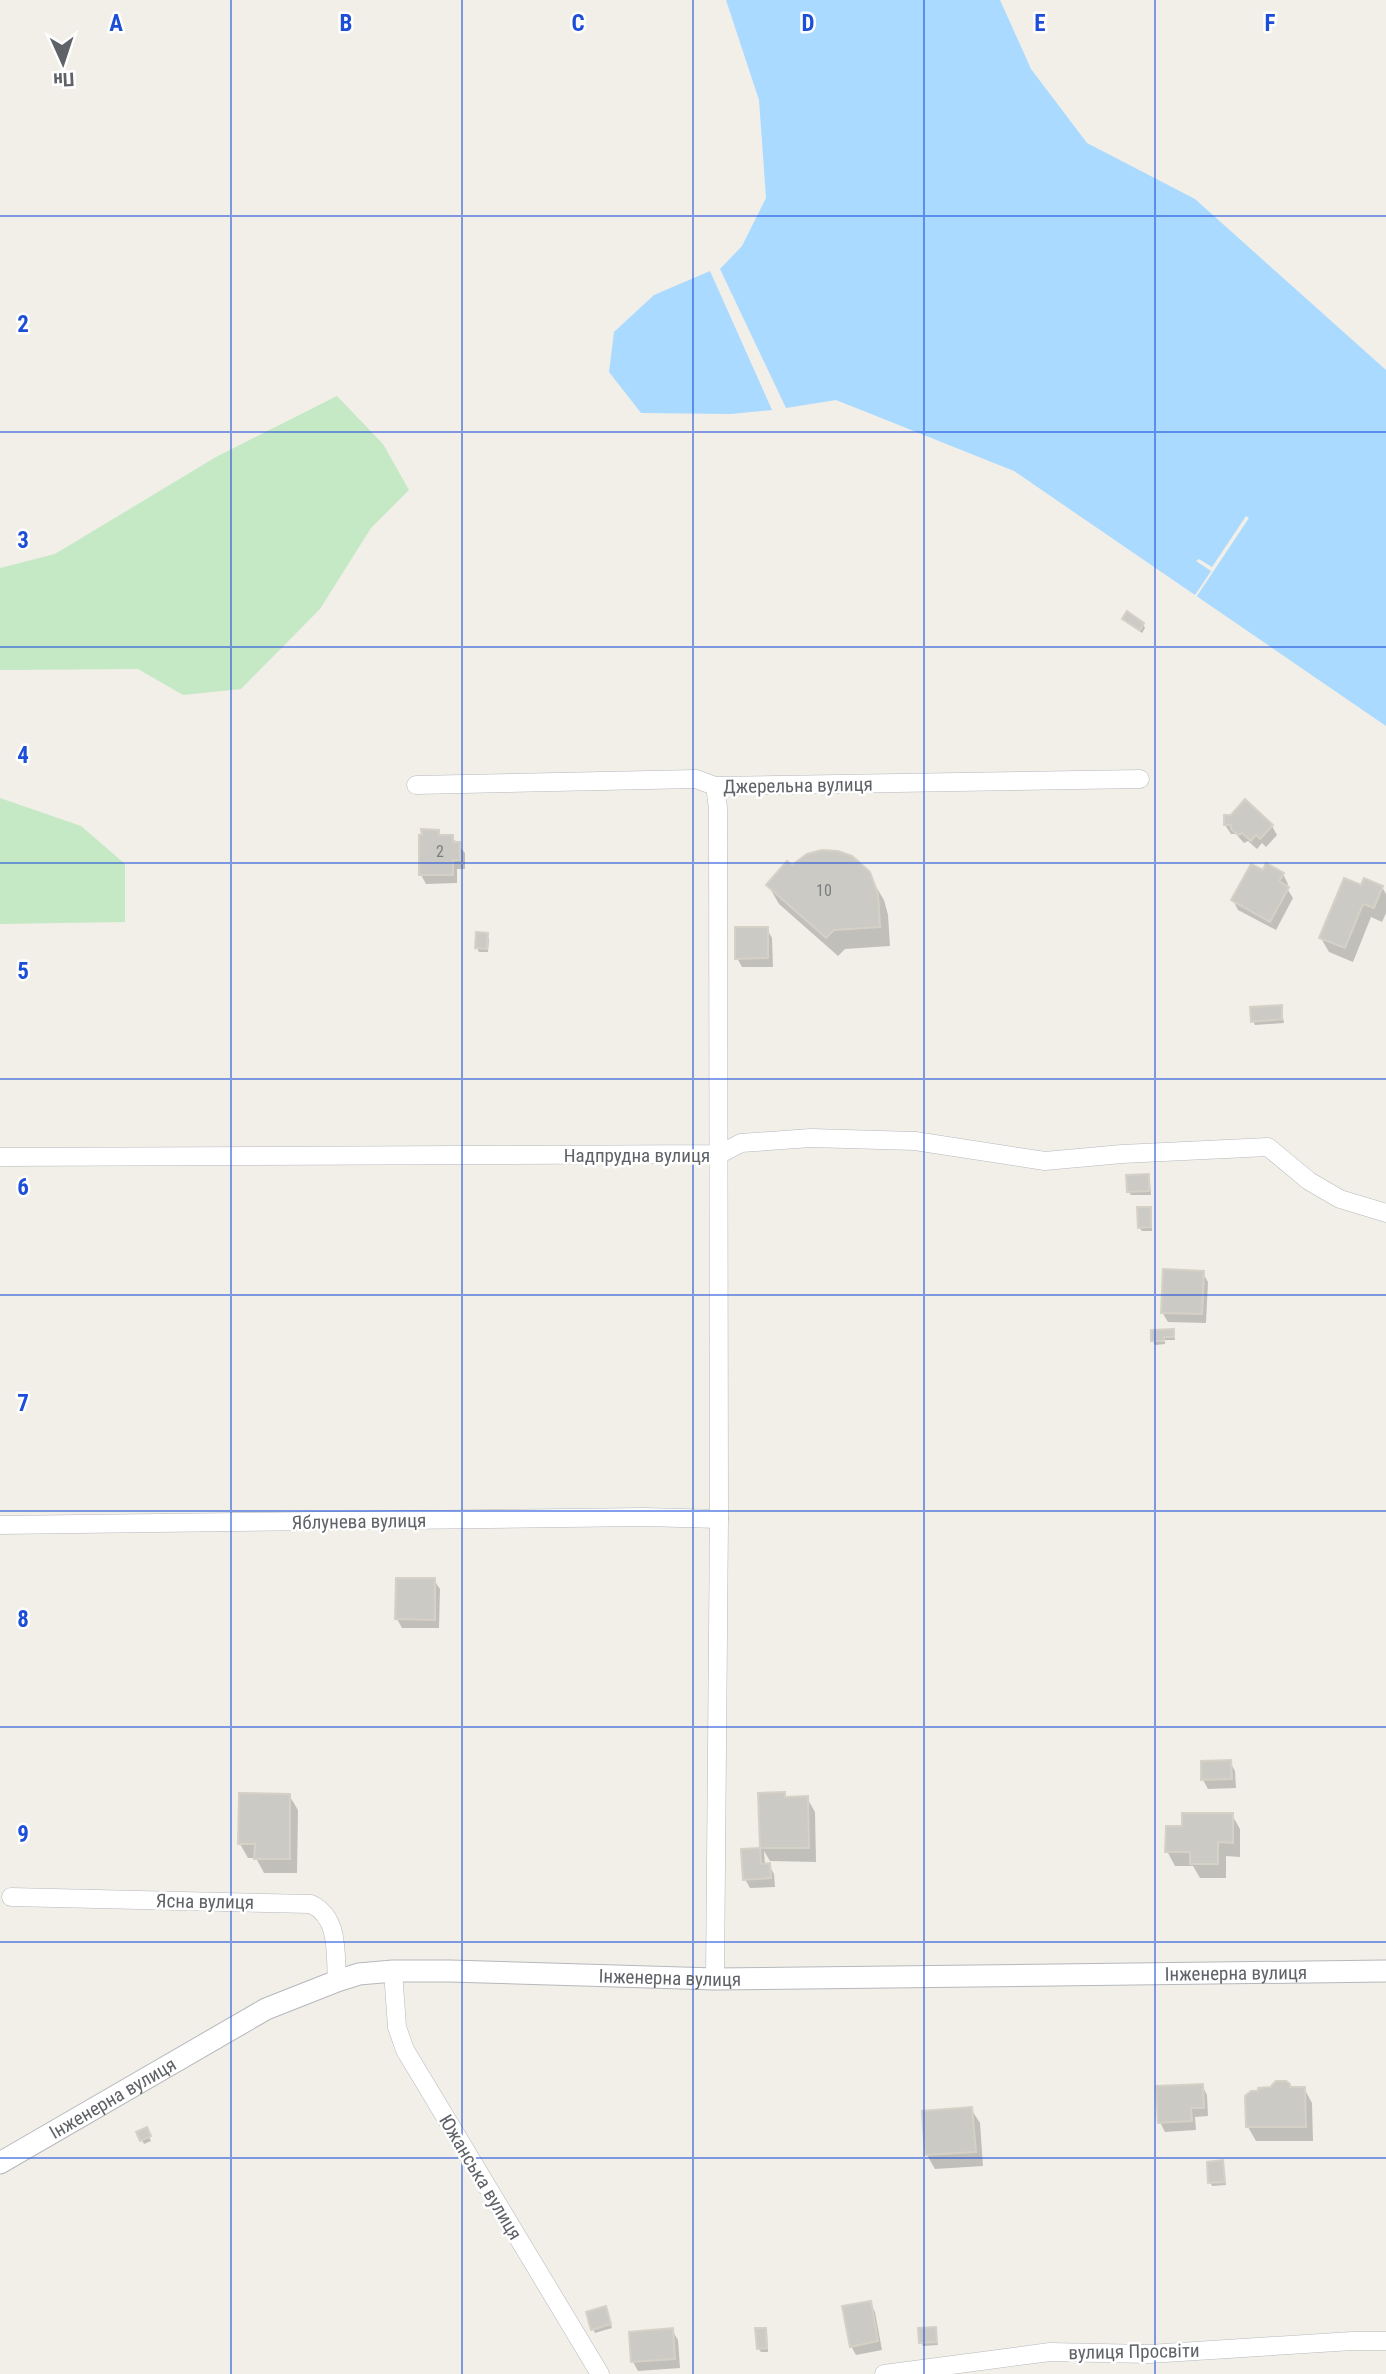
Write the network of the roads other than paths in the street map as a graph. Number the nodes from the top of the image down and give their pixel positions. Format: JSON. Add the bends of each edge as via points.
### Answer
{"nodes":[{"id":1,"x":1140,"y":779,"type":"dead end"},
{"id":2,"x":416,"y":785,"type":"dead end"},
{"id":3,"x":715,"y":786,"type":"junction"},
{"id":4,"x":720,"y":1154,"type":"junction"},
{"id":5,"x":0,"y":1157,"type":"edge"},
{"id":6,"x":1386,"y":1213,"type":"edge"},
{"id":7,"x":719,"y":1520,"type":"junction"},
{"id":8,"x":0,"y":1525,"type":"edge"},
{"id":9,"x":11,"y":1898,"type":"dead end"},
{"id":10,"x":393,"y":1971,"type":"junction"},
{"id":11,"x":1386,"y":1971,"type":"edge"},
{"id":12,"x":715,"y":1979,"type":"junction"},
{"id":13,"x":337,"y":1981,"type":"junction"},
{"id":14,"x":0,"y":2163,"type":"edge"},
{"id":15,"x":1386,"y":2341,"type":"edge"},
{"id":16,"x":600,"y":2374,"type":"edge"},
{"id":17,"x":884,"y":2374,"type":"edge"}],
"edges":[{"from":1,"to":3,"type":"street","name":"Джерельна вулиця"},
{"from":2,"to":3,"type":"street","name":"Джерельна вулиця","via":[[696,779]]},
{"from":3,"to":4,"type":"street"},
{"from":4,"to":5,"type":"street","name":"Надпрудна вулиця"},
{"from":4,"to":6,"type":"street","name":"Надпрудна вулиця","via":[[741,1143],[811,1138],[915,1140],[1045,1161],[1268,1147],[1309,1181],[1340,1199]]},
{"from":4,"to":7,"type":"street"},
{"from":7,"to":8,"type":"street","name":"Яблунева вулиця","via":[[643,1517]]},
{"from":7,"to":12,"type":"street"},
{"from":9,"to":13,"type":"street","name":"Ясна вулиця","via":[[311,1905],[325,1913],[333,1927]]},
{"from":10,"to":12,"type":"street","name":"Інженерна вулиця"},
{"from":10,"to":13,"type":"street","name":"Інженерна вулиця"},
{"from":10,"to":16,"type":"street","name":"Южанська вулиця","via":[[397,2027],[405,2050]]},
{"from":11,"to":12,"type":"street","name":"Інженерна вулиця"},
{"from":13,"to":14,"type":"street","name":"Інженерна вулиця","via":[[266,2009]]},
{"from":15,"to":17,"type":"street","name":"вулиця Просвіти","via":[[1149,2354],[1050,2353]]}]}
